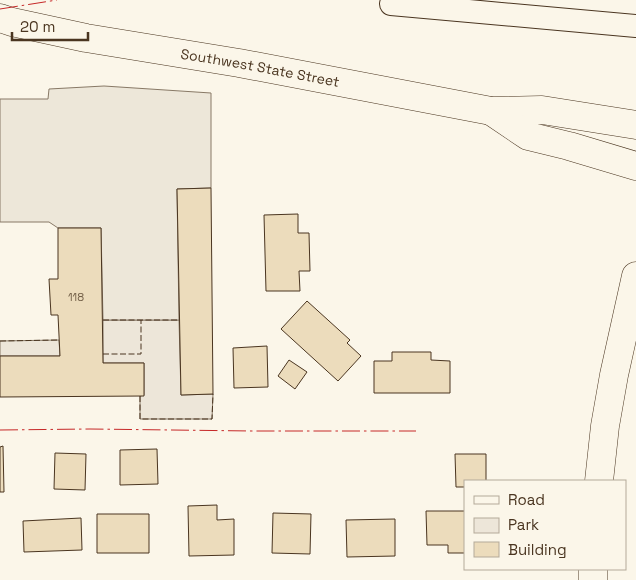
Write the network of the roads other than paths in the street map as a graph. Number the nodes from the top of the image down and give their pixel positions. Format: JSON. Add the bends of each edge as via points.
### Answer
{"nodes":[{"id":1,"x":391,"y":4,"type":"dead end"},
{"id":2,"x":0,"y":18,"type":"edge"},
{"id":3,"x":636,"y":26,"type":"edge"},
{"id":4,"x":491,"y":111,"type":"junction"},
{"id":5,"x":636,"y":125,"type":"edge"},
{"id":6,"x":636,"y":166,"type":"edge"},
{"id":7,"x":636,"y":276,"type":"edge"},
{"id":8,"x":599,"y":480,"type":"edge"}],
"edges":[{"from":1,"to":3,"type":"street"},
{"from":2,"to":4,"type":"main road","name":"Southwest State Street","via":[[86,38]]},
{"from":4,"to":5,"type":"main road","name":"Southwest State Street","via":[[542,110]]},
{"from":4,"to":6,"type":"main road","name":"Southwest State Street","via":[[528,136]]},
{"from":7,"to":8,"type":"main road","via":[[606,418]]}]}
